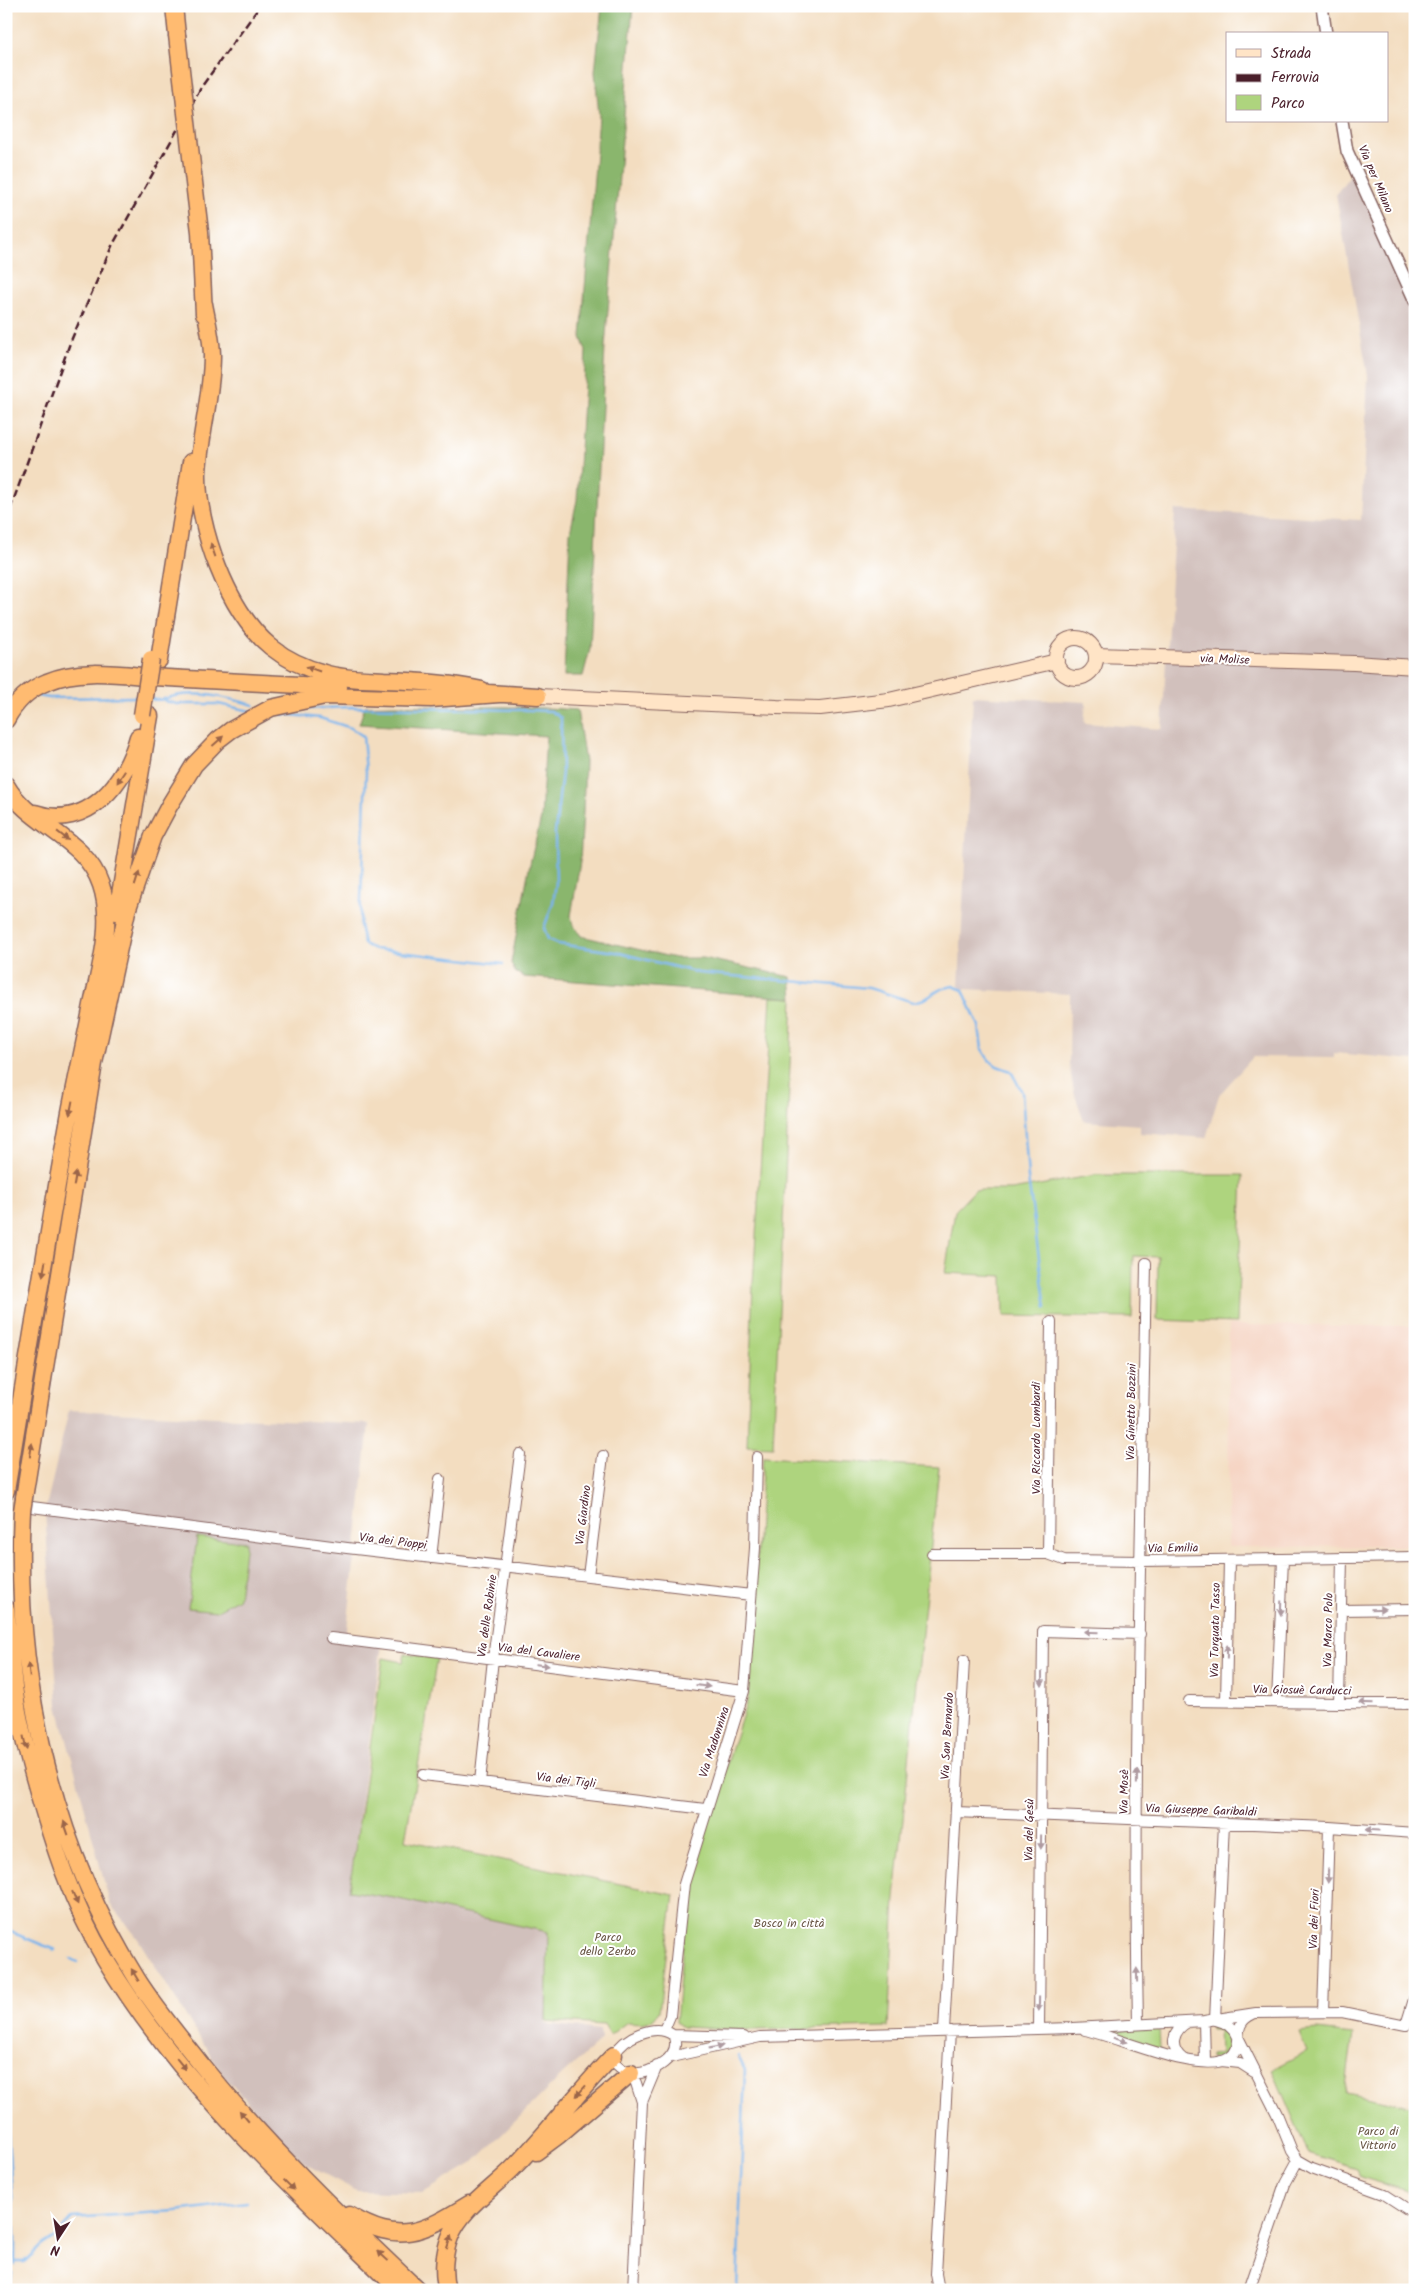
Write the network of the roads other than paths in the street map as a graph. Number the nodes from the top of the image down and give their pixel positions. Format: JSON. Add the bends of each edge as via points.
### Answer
{"nodes":[{"id":1,"x":174,"y":6,"type":"edge"},
{"id":2,"x":1322,"y":6,"type":"edge"},
{"id":3,"x":1326,"y":32,"type":"edge"},
{"id":4,"x":1342,"y":122,"type":"edge"},
{"id":5,"x":1415,"y":301,"type":"edge"},
{"id":6,"x":204,"y":304,"type":"junction"},
{"id":7,"x":1096,"y":655,"type":"junction"},
{"id":8,"x":1057,"y":661,"type":"junction"},
{"id":9,"x":1415,"y":667,"type":"edge"},
{"id":10,"x":499,"y":694,"type":"junction"},
{"id":11,"x":538,"y":696,"type":"joint"},
{"id":12,"x":146,"y":715,"type":"junction"},
{"id":13,"x":6,"y":720,"type":"edge"},
{"id":14,"x":6,"y":785,"type":"edge"},
{"id":15,"x":23,"y":808,"type":"junction"},
{"id":16,"x":87,"y":1062,"type":"junction"},
{"id":17,"x":1146,"y":1263,"type":"dead end"},
{"id":18,"x":1051,"y":1322,"type":"dead end"},
{"id":19,"x":520,"y":1454,"type":"dead end"},
{"id":20,"x":603,"y":1456,"type":"dead end"},
{"id":21,"x":757,"y":1457,"type":"dead end"},
{"id":22,"x":440,"y":1479,"type":"dead end"},
{"id":23,"x":6,"y":1491,"type":"edge"},
{"id":24,"x":26,"y":1506,"type":"junction"},
{"id":25,"x":932,"y":1554,"type":"dead end"},
{"id":26,"x":1048,"y":1554,"type":"junction"},
{"id":27,"x":431,"y":1558,"type":"junction"},
{"id":28,"x":1342,"y":1558,"type":"junction"},
{"id":29,"x":1415,"y":1558,"type":"edge"},
{"id":30,"x":1283,"y":1559,"type":"junction"},
{"id":31,"x":1229,"y":1560,"type":"junction"},
{"id":32,"x":1142,"y":1561,"type":"junction"},
{"id":33,"x":507,"y":1567,"type":"junction"},
{"id":34,"x":588,"y":1576,"type":"junction"},
{"id":35,"x":751,"y":1595,"type":"junction"},
{"id":36,"x":6,"y":1609,"type":"edge"},
{"id":37,"x":1415,"y":1609,"type":"edge"},
{"id":38,"x":1341,"y":1610,"type":"junction"},
{"id":39,"x":1140,"y":1634,"type":"junction"},
{"id":40,"x":331,"y":1638,"type":"dead end"},
{"id":41,"x":493,"y":1659,"type":"junction"},
{"id":42,"x":964,"y":1660,"type":"dead end"},
{"id":43,"x":744,"y":1691,"type":"junction"},
{"id":44,"x":1190,"y":1701,"type":"dead end"},
{"id":45,"x":1226,"y":1701,"type":"junction"},
{"id":46,"x":1277,"y":1702,"type":"junction"},
{"id":47,"x":1339,"y":1703,"type":"junction"},
{"id":48,"x":1415,"y":1704,"type":"edge"},
{"id":49,"x":423,"y":1775,"type":"dead end"},
{"id":50,"x":480,"y":1782,"type":"junction"},
{"id":51,"x":706,"y":1809,"type":"junction"},
{"id":52,"x":956,"y":1812,"type":"junction"},
{"id":53,"x":1042,"y":1816,"type":"junction"},
{"id":54,"x":1136,"y":1820,"type":"junction"},
{"id":55,"x":1224,"y":1823,"type":"junction"},
{"id":56,"x":1329,"y":1827,"type":"junction"},
{"id":57,"x":1415,"y":1833,"type":"edge"},
{"id":58,"x":1415,"y":1996,"type":"edge"},
{"id":59,"x":1323,"y":2012,"type":"junction"},
{"id":60,"x":1256,"y":2013,"type":"junction"},
{"id":61,"x":1215,"y":2020,"type":"junction"},
{"id":62,"x":1204,"y":2021,"type":"junction"},
{"id":63,"x":1188,"y":2022,"type":"junction"},
{"id":64,"x":1138,"y":2023,"type":"junction"},
{"id":65,"x":1073,"y":2028,"type":"junction"},
{"id":66,"x":1039,"y":2029,"type":"junction"},
{"id":67,"x":947,"y":2031,"type":"junction"},
{"id":68,"x":669,"y":2033,"type":"junction"},
{"id":69,"x":760,"y":2037,"type":"junction"},
{"id":70,"x":1238,"y":2039,"type":"junction"},
{"id":71,"x":614,"y":2055,"type":"junction"},
{"id":72,"x":671,"y":2057,"type":"junction"},
{"id":73,"x":1184,"y":2060,"type":"junction"},
{"id":74,"x":1220,"y":2061,"type":"junction"},
{"id":75,"x":1205,"y":2062,"type":"junction"},
{"id":76,"x":657,"y":2066,"type":"junction"},
{"id":77,"x":631,"y":2073,"type":"junction"},
{"id":78,"x":1258,"y":2075,"type":"junction"},
{"id":79,"x":642,"y":2102,"type":"junction"},
{"id":80,"x":258,"y":2132,"type":"junction"},
{"id":81,"x":1298,"y":2160,"type":"junction"},
{"id":82,"x":512,"y":2169,"type":"junction"},
{"id":83,"x":484,"y":2195,"type":"junction"},
{"id":84,"x":1413,"y":2215,"type":"edge"},
{"id":85,"x":399,"y":2290,"type":"edge"},
{"id":86,"x":418,"y":2290,"type":"edge"},
{"id":87,"x":447,"y":2290,"type":"edge"},
{"id":88,"x":633,"y":2290,"type":"edge"},
{"id":89,"x":939,"y":2290,"type":"edge"},
{"id":90,"x":1249,"y":2290,"type":"edge"}],
"edges":[{"from":1,"to":6,"type":"highway","bridge":true,"via":[[200,232]]},
{"from":2,"to":3,"type":"street"},
{"from":4,"to":5,"type":"street","name":"Via per Milano","via":[[1347,151]]},
{"from":10,"to":6,"type":"highway","one_way":true,"via":[[451,683],[346,678],[327,674],[289,659],[270,647],[245,620],[218,563],[200,499],[199,464],[212,355]]},
{"from":6,"to":12,"type":"highway","via":[[205,342],[198,419],[165,624],[155,659]]},
{"from":7,"to":8,"type":"main road","via":[[1094,668],[1078,677],[1062,672]]},
{"from":7,"to":8,"type":"main road","via":[[1085,640],[1073,638],[1062,644],[1056,655]]},
{"from":7,"to":9,"type":"main road","name":"via Molise"},
{"from":8,"to":11,"type":"main road","via":[[889,700],[820,708]]},
{"from":10,"to":11,"type":"highway"},
{"from":10,"to":13,"type":"highway","via":[[90,674],[67,676],[40,685],[20,699]]},
{"from":16,"to":10,"type":"highway","one_way":true,"via":[[127,910],[153,836],[185,778],[218,740],[239,724],[271,708],[325,696],[431,699]]},
{"from":12,"to":15,"type":"highway","one_way":true,"via":[[128,766],[107,796],[94,806],[71,816],[47,817]]},
{"from":12,"to":16,"type":"highway","via":[[126,866]]},
{"from":14,"to":15,"type":"highway"},
{"from":15,"to":16,"type":"highway","one_way":true,"via":[[65,837],[95,871],[101,886],[105,939]]},
{"from":16,"to":23,"type":"highway","one_way":true},
{"from":24,"to":16,"type":"highway","one_way":true},
{"from":17,"to":32,"type":"street","name":"Via Ginetto Bozzini"},
{"from":18,"to":26,"type":"street","name":"Via Riccardo Lombardi"},
{"from":19,"to":33,"type":"street","name":"Via delle Robinie"},
{"from":20,"to":34,"type":"street","name":"Via Giardino"},
{"from":21,"to":35,"type":"street","name":"Via Madonnina"},
{"from":22,"to":27,"type":"street"},
{"from":24,"to":27,"type":"street","name":"Via dei Pioppi"},
{"from":80,"to":24,"type":"highway","one_way":true,"via":[[167,2022],[142,1986],[109,1929],[80,1866],[52,1781],[31,1693],[23,1615]]},
{"from":25,"to":26,"type":"street","name":"Via Emilia"},
{"from":26,"to":32,"type":"street","name":"Via Emilia","via":[[1064,1560]]},
{"from":27,"to":33,"type":"street","name":"Via dei Pioppi"},
{"from":28,"to":29,"type":"street","name":"Via Emilia"},
{"from":28,"to":30,"type":"street","name":"Via Emilia"},
{"from":28,"to":38,"type":"street","name":"Via Marco Polo"},
{"from":30,"to":31,"type":"street","name":"Via Emilia"},
{"from":30,"to":46,"type":"street","one_way":true},
{"from":31,"to":32,"type":"street","name":"Via Emilia"},
{"from":45,"to":31,"type":"street","name":"Via Torquato Tasso","one_way":true},
{"from":32,"to":39,"type":"street","name":"Via Mosè"},
{"from":33,"to":34,"type":"street","name":"Via dei Pioppi"},
{"from":33,"to":41,"type":"street","name":"Via delle Robinie"},
{"from":34,"to":35,"type":"street","name":"Via dei Pioppi"},
{"from":35,"to":43,"type":"street","name":"Via Madonnina"},
{"from":36,"to":85,"type":"highway","one_way":true,"via":[[15,1695],[44,1813],[64,1872],[104,1958],[150,2026],[206,2096],[277,2173]]},
{"from":38,"to":37,"type":"street","one_way":true},
{"from":38,"to":47,"type":"street","name":"Via Marco Polo"},
{"from":39,"to":53,"type":"street","name":"Via del Gesù","one_way":true,"via":[[1042,1631]]},
{"from":54,"to":39,"type":"street","name":"Via Mosè","one_way":true},
{"from":40,"to":41,"type":"street","name":"Via del Cavaliere"},
{"from":41,"to":43,"type":"street","name":"Via del Cavaliere","one_way":true},
{"from":41,"to":50,"type":"street","name":"Via delle Robinie"},
{"from":42,"to":52,"type":"street","name":"Via San Bernardo"},
{"from":43,"to":51,"type":"street","name":"Via Madonnina"},
{"from":44,"to":45,"type":"street","name":"Via Giosuè Carducci"},
{"from":45,"to":46,"type":"street","name":"Via Giosuè Carducci"},
{"from":46,"to":47,"type":"street","name":"Via Giosuè Carducci"},
{"from":48,"to":47,"type":"street","name":"Via Giosuè Carducci","one_way":true},
{"from":49,"to":50,"type":"street","name":"Via dei Tigli"},
{"from":50,"to":51,"type":"street","name":"Via dei Tigli"},
{"from":51,"to":68,"type":"street","name":"Via Madonnina","via":[[684,1884]]},
{"from":52,"to":53,"type":"street","name":"Via Giuseppe Garibaldi"},
{"from":52,"to":67,"type":"street","name":"Via San Bernardo"},
{"from":53,"to":54,"type":"street","name":"Via Giuseppe Garibaldi"},
{"from":53,"to":66,"type":"street","name":"Via del Gesù","one_way":true},
{"from":54,"to":55,"type":"street","name":"Via Giuseppe Garibaldi"},
{"from":64,"to":54,"type":"street","name":"Via Mosè","one_way":true},
{"from":55,"to":56,"type":"street","name":"Via Giuseppe Garibaldi"},
{"from":55,"to":61,"type":"street"},
{"from":57,"to":56,"type":"street","name":"Via Giuseppe Garibaldi","one_way":true},
{"from":56,"to":59,"type":"street","name":"Via dei Fiori","one_way":true},
{"from":58,"to":59,"type":"street","via":[[1406,2025],[1342,2012]]},
{"from":59,"to":60,"type":"street"},
{"from":60,"to":61,"type":"street"},
{"from":60,"to":70,"type":"street","via":[[1243,2020]]},
{"from":61,"to":62,"type":"street"},
{"from":61,"to":70,"type":"street","via":[[1232,2027]]},
{"from":62,"to":63,"type":"street"},
{"from":62,"to":75,"type":"street"},
{"from":63,"to":64,"type":"street"},
{"from":63,"to":73,"type":"street","via":[[1178,2029],[1174,2041],[1177,2053]]},
{"from":64,"to":65,"type":"street"},
{"from":65,"to":66,"type":"street"},
{"from":65,"to":73,"type":"street","one_way":true},
{"from":66,"to":67,"type":"street"},
{"from":67,"to":69,"type":"street"},
{"from":67,"to":89,"type":"street","name":"Via San Bernardo","via":[[936,2274]]},
{"from":68,"to":69,"type":"street"},
{"from":68,"to":71,"type":"street","via":[[652,2030],[640,2034],[622,2044]]},
{"from":68,"to":72,"type":"street","via":[[676,2044]]},
{"from":72,"to":69,"type":"street","one_way":true},
{"from":70,"to":74,"type":"street","via":[[1234,2054]]},
{"from":70,"to":78,"type":"street"},
{"from":71,"to":77,"type":"street","via":[[617,2065]]},
{"from":71,"to":82,"type":"highway","one_way":true},
{"from":72,"to":76,"type":"street"},
{"from":73,"to":75,"type":"street"},
{"from":74,"to":75,"type":"street"},
{"from":74,"to":78,"type":"street","via":[[1244,2064]]},
{"from":76,"to":77,"type":"street"},
{"from":76,"to":79,"type":"street"},
{"from":77,"to":79,"type":"street"},
{"from":77,"to":82,"type":"highway","via":[[559,2135]]},
{"from":78,"to":81,"type":"street"},
{"from":79,"to":88,"type":"street"},
{"from":80,"to":83,"type":"highway","via":[[347,2214],[370,2227],[404,2233],[433,2226]]},
{"from":86,"to":80,"type":"highway","one_way":true,"via":[[319,2196]]},
{"from":81,"to":84,"type":"street","via":[[1384,2194]]},
{"from":81,"to":90,"type":"street","via":[[1285,2184]]},
{"from":82,"to":83,"type":"highway"},
{"from":87,"to":83,"type":"highway","one_way":true,"via":[[445,2258],[450,2236]]}]}
